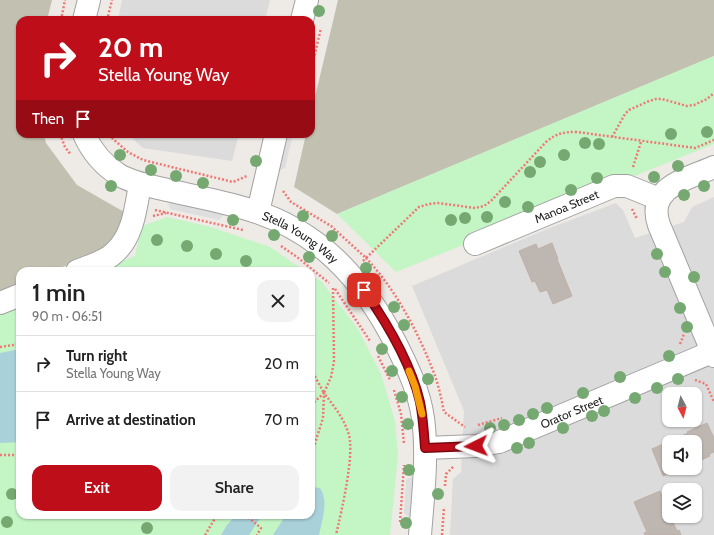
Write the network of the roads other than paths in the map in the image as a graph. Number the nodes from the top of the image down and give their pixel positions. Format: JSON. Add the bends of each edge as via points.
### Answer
{"nodes":[{"id":1,"x":88,"y":0,"type":"edge"},
{"id":2,"x":307,"y":0,"type":"edge"},
{"id":3,"x":85,"y":16,"type":"edge"},
{"id":4,"x":311,"y":16,"type":"edge"},
{"id":5,"x":86,"y":138,"type":"edge"},
{"id":6,"x":275,"y":138,"type":"edge"},
{"id":7,"x":714,"y":167,"type":"edge"},
{"id":8,"x":140,"y":184,"type":"junction"},
{"id":9,"x":659,"y":198,"type":"junction"},
{"id":10,"x":258,"y":212,"type":"junction"},
{"id":11,"x":475,"y":244,"type":"dead end"},
{"id":12,"x":86,"y":267,"type":"edge"},
{"id":13,"x":16,"y":297,"type":"edge"},
{"id":14,"x":0,"y":303,"type":"edge"},
{"id":15,"x":713,"y":354,"type":"edge"},
{"id":16,"x":425,"y":448,"type":"junction"},
{"id":17,"x":420,"y":535,"type":"edge"}],
"edges":[{"from":1,"to":3,"type":"street"},
{"from":2,"to":4,"type":"street"},
{"from":5,"to":8,"type":"street","name":"Stella Young Way","via":[[93,150],[110,168]]},
{"from":6,"to":10,"type":"street"},
{"from":7,"to":9,"type":"street","via":[[670,186]]},
{"from":8,"to":10,"type":"street","name":"Stella Young Way"},
{"from":8,"to":12,"type":"street","via":[[133,218],[123,243],[114,254]]},
{"from":9,"to":11,"type":"street","name":"Manoa Street","via":[[620,185]]},
{"from":9,"to":15,"type":"street","via":[[656,211],[659,225]]},
{"from":10,"to":16,"type":"street","name":"Stella Young Way","via":[[308,236],[323,248],[342,280],[375,307],[409,372],[419,401]]},
{"from":13,"to":14,"type":"street"},
{"from":15,"to":16,"type":"street","name":"Orator Street","via":[[499,442],[476,446]]},
{"from":16,"to":17,"type":"street","name":"Stella Young Way"}]}
